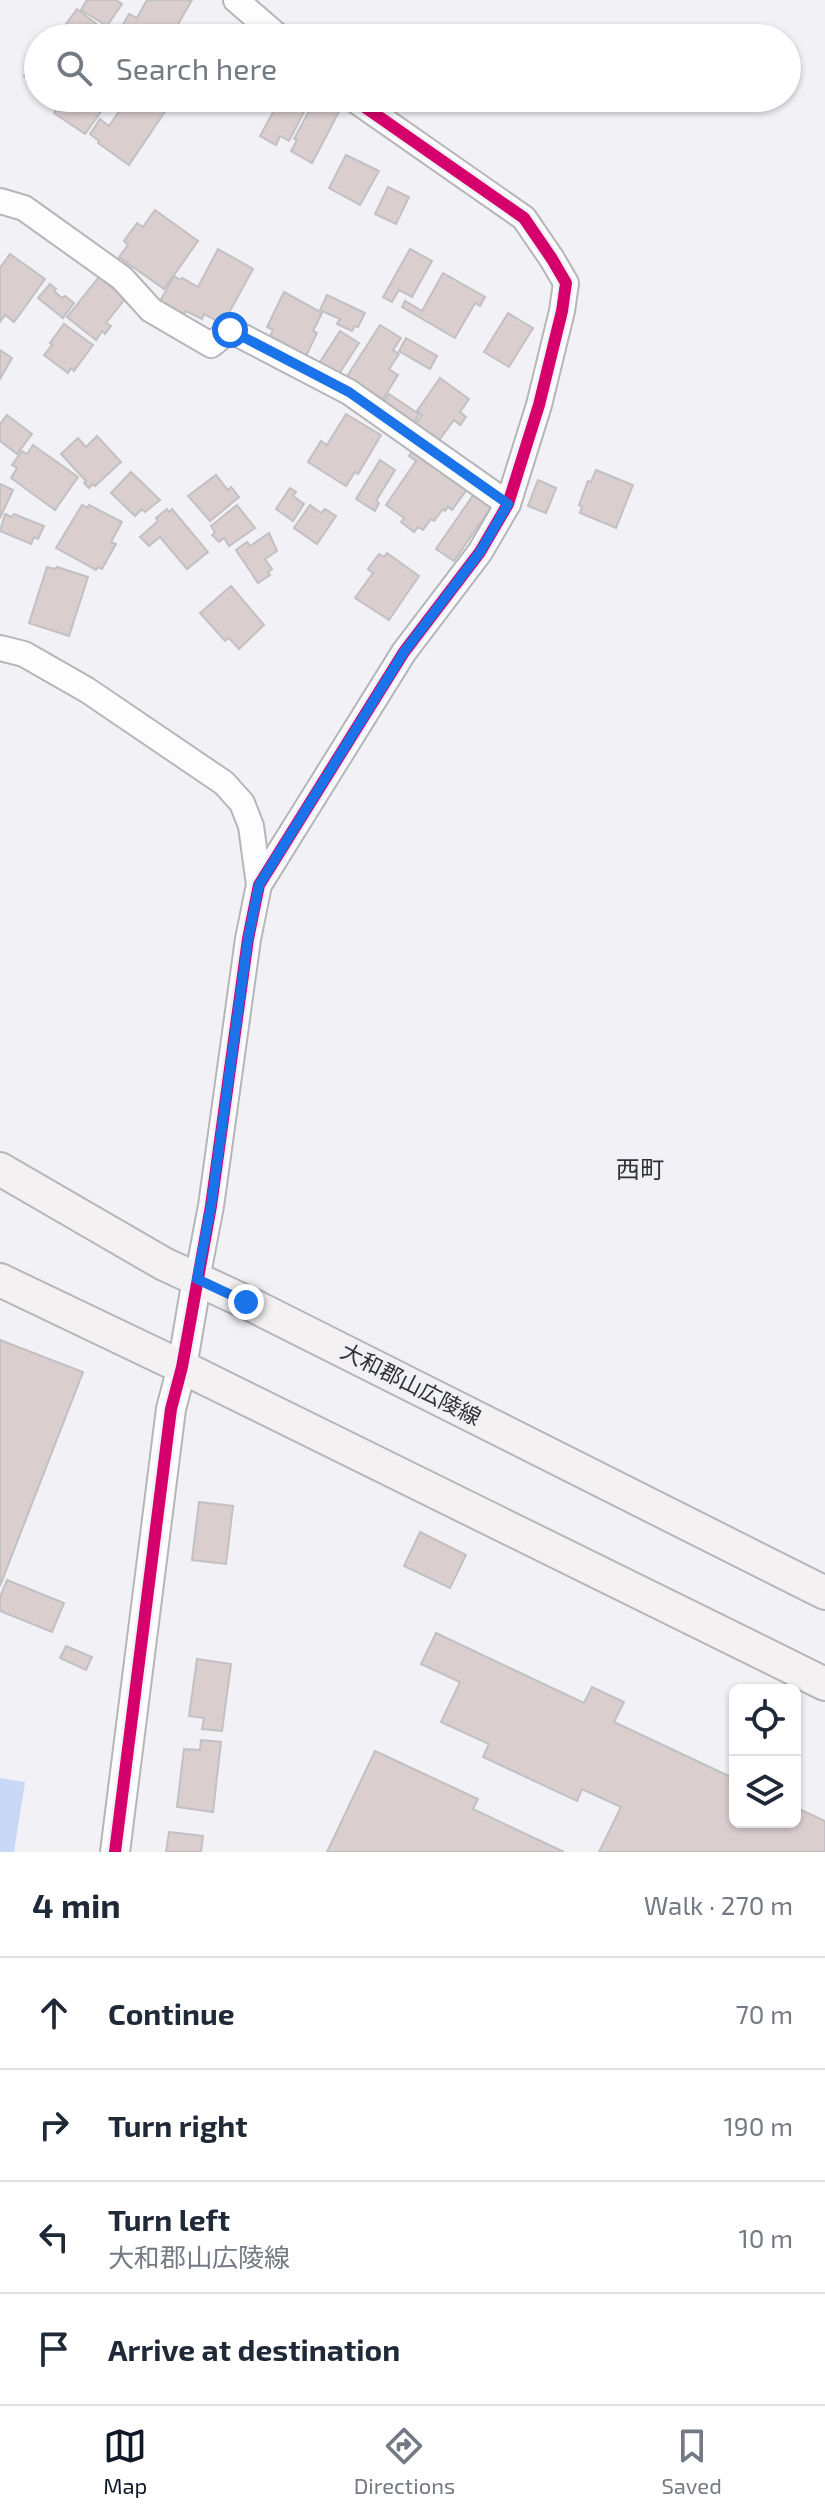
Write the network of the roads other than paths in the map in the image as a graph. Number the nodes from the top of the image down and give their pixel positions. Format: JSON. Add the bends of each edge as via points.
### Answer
{"nodes":[{"id":1,"x":236,"y":0,"type":"edge"},
{"id":2,"x":264,"y":24,"type":"edge"},
{"id":3,"x":372,"y":112,"type":"edge"},
{"id":4,"x":0,"y":201,"type":"edge"},
{"id":5,"x":508,"y":504,"type":"junction"},
{"id":6,"x":0,"y":648,"type":"edge"},
{"id":7,"x":259,"y":885,"type":"junction"},
{"id":8,"x":0,"y":1169,"type":"edge"},
{"id":9,"x":197,"y":1279,"type":"junction"},
{"id":10,"x":0,"y":1280,"type":"edge"},
{"id":11,"x":182,"y":1367,"type":"junction"},
{"id":12,"x":825,"y":1593,"type":"edge"},
{"id":13,"x":825,"y":1684,"type":"edge"},
{"id":14,"x":115,"y":1852,"type":"edge"}],
"edges":[{"from":1,"to":2,"type":"street"},
{"from":3,"to":5,"type":"street","via":[[524,218],[566,283],[539,405]]},
{"from":4,"to":5,"type":"street","via":[[24,208],[122,278],[151,310],[211,345],[230,330],[300,365],[349,392]]},
{"from":5,"to":7,"type":"street","via":[[480,552],[404,652]]},
{"from":6,"to":7,"type":"street","via":[[24,654],[87,690],[224,783],[242,803],[251,826]]},
{"from":7,"to":9,"type":"street"},
{"from":8,"to":9,"type":"main road","name":"大和郡山広陵線"},
{"from":9,"to":11,"type":"street"},
{"from":9,"to":12,"type":"main road","name":"大和郡山広陵線"},
{"from":10,"to":11,"type":"main road"},
{"from":11,"to":13,"type":"main road"},
{"from":11,"to":14,"type":"street","via":[[171,1409]]}]}
